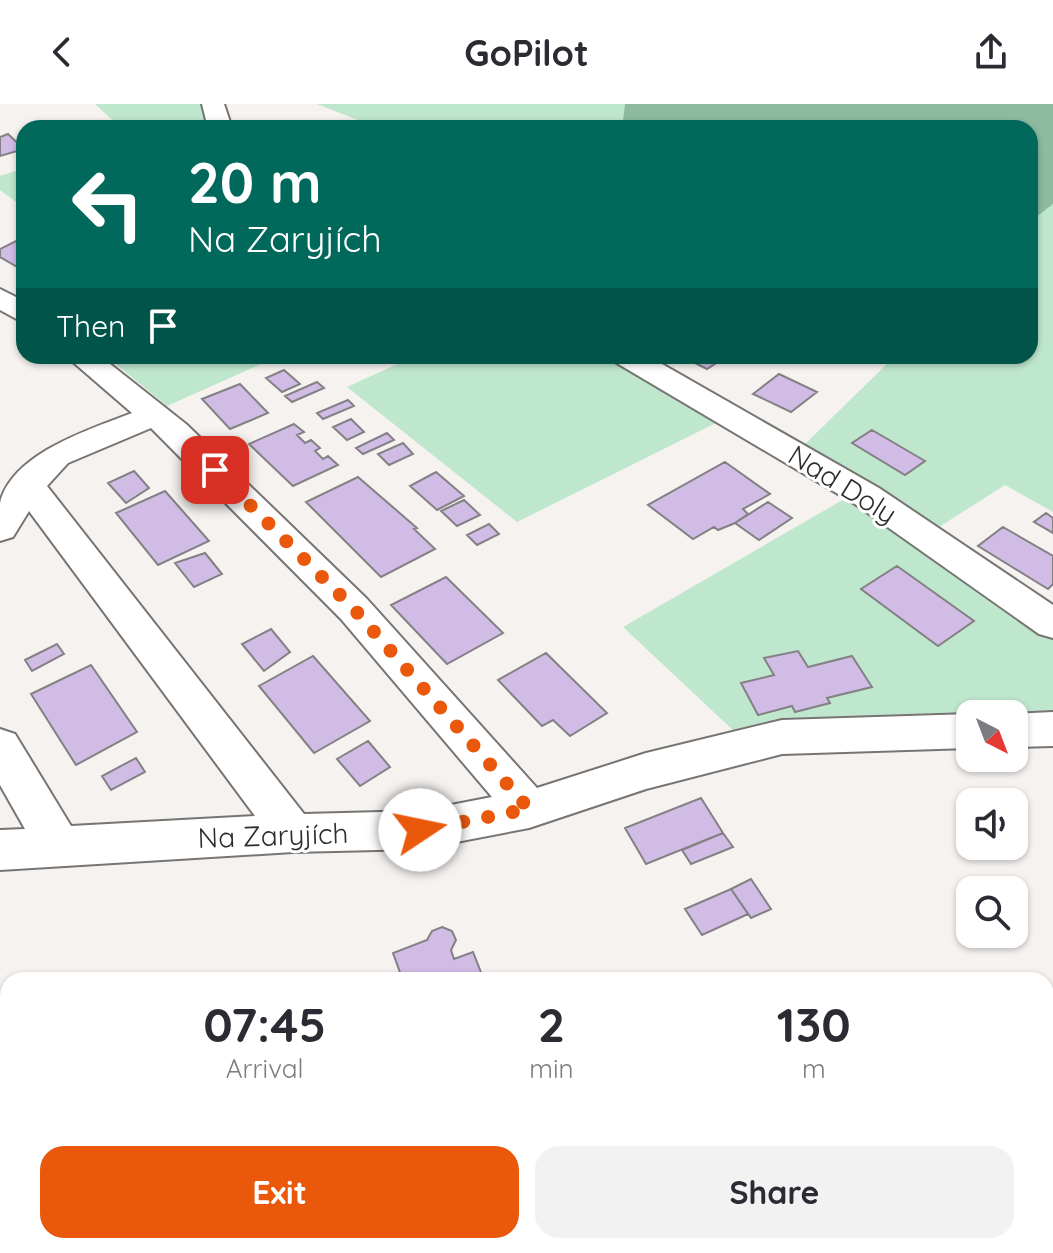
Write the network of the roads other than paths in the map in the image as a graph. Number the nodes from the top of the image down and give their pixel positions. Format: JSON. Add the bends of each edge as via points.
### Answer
{"nodes":[{"id":1,"x":91,"y":364,"type":"edge"},
{"id":2,"x":640,"y":364,"type":"edge"},
{"id":3,"x":155,"y":415,"type":"junction"},
{"id":4,"x":28,"y":485,"type":"junction"},
{"id":5,"x":0,"y":529,"type":"edge"},
{"id":6,"x":1053,"y":624,"type":"edge"},
{"id":7,"x":1053,"y":729,"type":"edge"},
{"id":8,"x":1028,"y":730,"type":"edge"},
{"id":9,"x":956,"y":731,"type":"edge"},
{"id":10,"x":0,"y":746,"type":"edge"},
{"id":11,"x":529,"y":809,"type":"junction"},
{"id":12,"x":293,"y":833,"type":"junction"},
{"id":13,"x":57,"y":844,"type":"junction"},
{"id":14,"x":0,"y":850,"type":"edge"}],
"edges":[{"from":1,"to":3,"type":"street"},
{"from":2,"to":6,"type":"street","name":"Nad Doly","via":[[867,496]]},
{"from":3,"to":4,"type":"street","via":[[56,456]]},
{"from":3,"to":11,"type":"street","via":[[354,609]]},
{"from":4,"to":5,"type":"street"},
{"from":4,"to":12,"type":"street"},
{"from":7,"to":8,"type":"street"},
{"from":9,"to":11,"type":"street","via":[[782,737],[646,771]]},
{"from":10,"to":13,"type":"street"},
{"from":11,"to":12,"type":"street","name":"Na Zaryjích","via":[[420,830]]},
{"from":12,"to":13,"type":"street","name":"Na Zaryjích"},
{"from":13,"to":14,"type":"street","name":"Na Zaryjích"}]}
